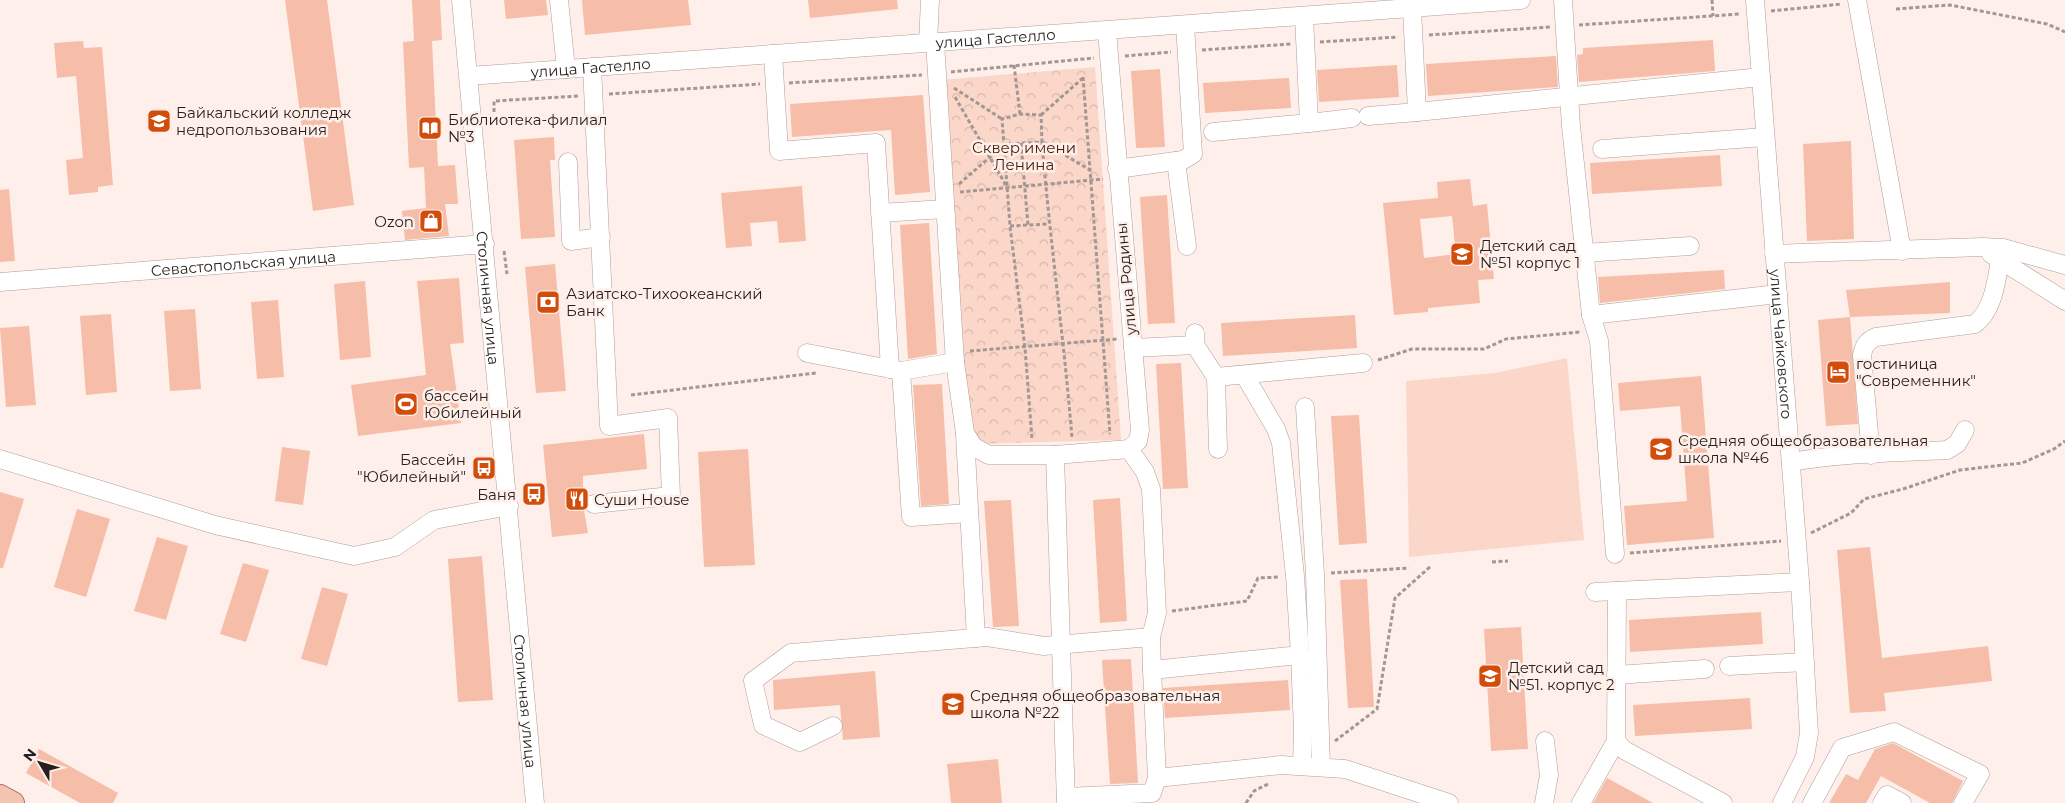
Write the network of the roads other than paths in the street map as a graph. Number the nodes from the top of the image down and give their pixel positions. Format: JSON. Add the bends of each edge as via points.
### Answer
{"nodes":[{"id":1,"x":461,"y":0,"type":"edge"},
{"id":2,"x":559,"y":0,"type":"edge"},
{"id":3,"x":569,"y":0,"type":"edge"},
{"id":4,"x":930,"y":0,"type":"edge"},
{"id":5,"x":1521,"y":0,"type":"edge"},
{"id":6,"x":1563,"y":0,"type":"edge"},
{"id":7,"x":1754,"y":0,"type":"edge"},
{"id":8,"x":1857,"y":0,"type":"edge"},
{"id":9,"x":1412,"y":8,"type":"junction"},
{"id":10,"x":1304,"y":16,"type":"junction"},
{"id":11,"x":1185,"y":25,"type":"junction"},
{"id":12,"x":1107,"y":31,"type":"junction"},
{"id":13,"x":931,"y":42,"type":"junction"},
{"id":14,"x":773,"y":54,"type":"junction"},
{"id":15,"x":578,"y":68,"type":"junction"},
{"id":16,"x":469,"y":76,"type":"junction"},
{"id":17,"x":1761,"y":77,"type":"junction"},
{"id":18,"x":1569,"y":98,"type":"junction"},
{"id":19,"x":1416,"y":112,"type":"junction"},
{"id":20,"x":1309,"y":123,"type":"junction"},
{"id":21,"x":1213,"y":132,"type":"dead end"},
{"id":22,"x":1765,"y":137,"type":"junction"},
{"id":23,"x":1602,"y":149,"type":"dead end"},
{"id":24,"x":1176,"y":161,"type":"junction"},
{"id":25,"x":568,"y":162,"type":"dead end"},
{"id":26,"x":1118,"y":173,"type":"junction"},
{"id":27,"x":949,"y":196,"type":"junction"},
{"id":28,"x":880,"y":213,"type":"junction"},
{"id":29,"x":601,"y":237,"type":"junction"},
{"id":30,"x":485,"y":244,"type":"junction"},
{"id":31,"x":1187,"y":246,"type":"dead end"},
{"id":32,"x":1690,"y":246,"type":"dead end"},
{"id":33,"x":1984,"y":247,"type":"junction"},
{"id":34,"x":1902,"y":251,"type":"junction"},
{"id":35,"x":1584,"y":253,"type":"junction"},
{"id":36,"x":1774,"y":254,"type":"junction"},
{"id":37,"x":2000,"y":261,"type":"junction"},
{"id":38,"x":2065,"y":265,"type":"edge"},
{"id":39,"x":0,"y":282,"type":"edge"},
{"id":40,"x":1778,"y":294,"type":"junction"},
{"id":41,"x":2065,"y":301,"type":"edge"},
{"id":42,"x":1591,"y":315,"type":"junction"},
{"id":43,"x":1132,"y":343,"type":"junction"},
{"id":44,"x":807,"y":353,"type":"dead end"},
{"id":45,"x":954,"y":357,"type":"junction"},
{"id":46,"x":1363,"y":363,"type":"road end"},
{"id":47,"x":896,"y":370,"type":"junction"},
{"id":48,"x":1244,"y":376,"type":"junction"},
{"id":49,"x":1216,"y":377,"type":"junction"},
{"id":50,"x":1305,"y":406,"type":"dead end"},
{"id":51,"x":1965,"y":430,"type":"dead end"},
{"id":52,"x":965,"y":433,"type":"junction"},
{"id":53,"x":1129,"y":449,"type":"junction"},
{"id":54,"x":1218,"y":449,"type":"dead end"},
{"id":55,"x":1055,"y":455,"type":"junction"},
{"id":56,"x":1871,"y":455,"type":"junction"},
{"id":57,"x":0,"y":459,"type":"edge"},
{"id":58,"x":1791,"y":462,"type":"junction"},
{"id":59,"x":594,"y":504,"type":"dead end"},
{"id":60,"x":509,"y":506,"type":"junction"},
{"id":61,"x":969,"y":513,"type":"junction"},
{"id":62,"x":1616,"y":554,"type":"road end"},
{"id":63,"x":1800,"y":582,"type":"junction"},
{"id":64,"x":1617,"y":591,"type":"junction"},
{"id":65,"x":1594,"y":592,"type":"dead end"},
{"id":66,"x":1151,"y":637,"type":"junction"},
{"id":67,"x":976,"y":638,"type":"junction"},
{"id":68,"x":1060,"y":644,"type":"junction"},
{"id":69,"x":1300,"y":655,"type":"junction"},
{"id":70,"x":1805,"y":662,"type":"junction"},
{"id":71,"x":1729,"y":666,"type":"dead end"},
{"id":72,"x":1705,"y":669,"type":"dead end"},
{"id":73,"x":1152,"y":670,"type":"junction"},
{"id":74,"x":1616,"y":675,"type":"junction"},
{"id":75,"x":833,"y":726,"type":"dead end"},
{"id":76,"x":1545,"y":740,"type":"dead end"},
{"id":77,"x":1616,"y":741,"type":"junction"},
{"id":78,"x":1321,"y":759,"type":"junction"},
{"id":79,"x":1302,"y":766,"type":"junction"},
{"id":80,"x":1154,"y":791,"type":"edge"},
{"id":81,"x":0,"y":796,"type":"edge"},
{"id":82,"x":1066,"y":800,"type":"edge"},
{"id":83,"x":14,"y":803,"type":"edge"},
{"id":84,"x":535,"y":803,"type":"edge"},
{"id":85,"x":1449,"y":803,"type":"edge"},
{"id":86,"x":1544,"y":803,"type":"edge"},
{"id":87,"x":1581,"y":803,"type":"edge"},
{"id":88,"x":1723,"y":803,"type":"edge"},
{"id":89,"x":1782,"y":803,"type":"edge"},
{"id":90,"x":1812,"y":803,"type":"edge"},
{"id":91,"x":1882,"y":803,"type":"edge"},
{"id":92,"x":1902,"y":803,"type":"edge"},
{"id":93,"x":1964,"y":803,"type":"edge"}],
"edges":[{"from":1,"to":16,"type":"street","name":"Столичная улица"},
{"from":2,"to":15,"type":"street"},
{"from":3,"to":15,"type":"street"},
{"from":4,"to":13,"type":"street"},
{"from":5,"to":9,"type":"street","name":"улица Гастелло"},
{"from":6,"to":18,"type":"street"},
{"from":7,"to":17,"type":"street","name":"улица Чайковского"},
{"from":8,"to":34,"type":"street"},
{"from":9,"to":10,"type":"street","name":"улица Гастелло"},
{"from":9,"to":19,"type":"street"},
{"from":10,"to":11,"type":"street","name":"улица Гастелло"},
{"from":10,"to":20,"type":"street"},
{"from":11,"to":12,"type":"street","name":"улица Гастелло"},
{"from":11,"to":24,"type":"street","via":[[1194,148],[1189,158]]},
{"from":12,"to":13,"type":"street","name":"улица Гастелло"},
{"from":12,"to":26,"type":"street","name":"улица Родины"},
{"from":13,"to":14,"type":"street","name":"улица Гастелло"},
{"from":13,"to":27,"type":"street"},
{"from":14,"to":15,"type":"street","name":"улица Гастелло"},
{"from":14,"to":28,"type":"street","via":[[779,151],[876,143]]},
{"from":15,"to":16,"type":"street","name":"улица Гастелло"},
{"from":15,"to":29,"type":"street"},
{"from":16,"to":30,"type":"street","name":"Столичная улица"},
{"from":17,"to":18,"type":"street"},
{"from":17,"to":22,"type":"street","name":"улица Чайковского"},
{"from":18,"to":19,"type":"street"},
{"from":18,"to":35,"type":"street"},
{"from":19,"to":20,"type":"street"},
{"from":20,"to":21,"type":"street"},
{"from":22,"to":23,"type":"street"},
{"from":22,"to":36,"type":"street","name":"улица Чайковского"},
{"from":24,"to":26,"type":"street"},
{"from":24,"to":31,"type":"street"},
{"from":25,"to":29,"type":"street","via":[[571,241]]},
{"from":26,"to":43,"type":"street","name":"улица Родины"},
{"from":27,"to":28,"type":"street"},
{"from":27,"to":45,"type":"street"},
{"from":28,"to":47,"type":"street"},
{"from":29,"to":59,"type":"street","via":[[609,426],[668,418],[671,496]]},
{"from":30,"to":39,"type":"street","name":"Севастопольская улица"},
{"from":30,"to":60,"type":"street","name":"Столичная улица"},
{"from":32,"to":35,"type":"street"},
{"from":33,"to":34,"type":"street"},
{"from":33,"to":37,"type":"street"},
{"from":33,"to":38,"type":"street","via":[[2003,248]]},
{"from":34,"to":36,"type":"street"},
{"from":35,"to":42,"type":"street"},
{"from":36,"to":40,"type":"street","name":"улица Чайковского"},
{"from":37,"to":41,"type":"street"},
{"from":37,"to":56,"type":"street","via":[[1985,316],[1975,324],[1876,337],[1863,347]]},
{"from":40,"to":42,"type":"street"},
{"from":40,"to":58,"type":"street","name":"улица Чайковского"},
{"from":42,"to":62,"type":"street","via":[[1599,341]]},
{"from":43,"to":49,"type":"street","via":[[1195,339]]},
{"from":43,"to":53,"type":"street","name":"улица Родины","via":[[1140,430],[1138,441]]},
{"from":44,"to":47,"type":"street"},
{"from":45,"to":47,"type":"street"},
{"from":45,"to":52,"type":"street"},
{"from":46,"to":48,"type":"street"},
{"from":47,"to":61,"type":"street","via":[[911,517]]},
{"from":48,"to":49,"type":"street"},
{"from":48,"to":69,"type":"street","via":[[1281,443]]},
{"from":49,"to":54,"type":"street"},
{"from":50,"to":78,"type":"street"},
{"from":51,"to":56,"type":"street","via":[[1957,444],[1946,450]]},
{"from":52,"to":55,"type":"street","via":[[974,447],[989,455]]},
{"from":52,"to":61,"type":"street"},
{"from":53,"to":55,"type":"street"},
{"from":53,"to":66,"type":"street","via":[[1145,472],[1151,489],[1157,613]]},
{"from":55,"to":68,"type":"street"},
{"from":56,"to":58,"type":"street","via":[[1831,455]]},
{"from":57,"to":60,"type":"street","via":[[215,525],[354,556],[395,546],[434,520]]},
{"from":58,"to":63,"type":"street","name":"улица Чайковского"},
{"from":60,"to":84,"type":"street","name":"Столичная улица"},
{"from":61,"to":67,"type":"street"},
{"from":63,"to":64,"type":"street"},
{"from":63,"to":70,"type":"street","name":"улица Чайковского"},
{"from":64,"to":65,"type":"street"},
{"from":64,"to":74,"type":"street"},
{"from":66,"to":68,"type":"street"},
{"from":66,"to":73,"type":"street"},
{"from":67,"to":68,"type":"street","via":[[1044,646]]},
{"from":67,"to":75,"type":"street","via":[[791,653],[753,681],[763,725],[800,742]]},
{"from":68,"to":82,"type":"street"},
{"from":69,"to":73,"type":"street"},
{"from":69,"to":79,"type":"street"},
{"from":70,"to":71,"type":"street"},
{"from":70,"to":89,"type":"street","name":"улица Чайковского","via":[[1808,741],[1805,757]]},
{"from":72,"to":74,"type":"street"},
{"from":73,"to":80,"type":"street"},
{"from":74,"to":77,"type":"street"},
{"from":76,"to":86,"type":"street","via":[[1549,775]]},
{"from":77,"to":87,"type":"street"},
{"from":77,"to":88,"type":"street","via":[[1624,750]]},
{"from":78,"to":79,"type":"street"},
{"from":78,"to":85,"type":"street"},
{"from":79,"to":80,"type":"street","via":[[1281,766]]},
{"from":80,"to":82,"type":"street"},
{"from":81,"to":83,"type":"main road"},
{"from":90,"to":93,"type":"street","via":[[1842,748],[1894,732],[1980,774]]},
{"from":91,"to":92,"type":"street","via":[[1887,795]]}]}
